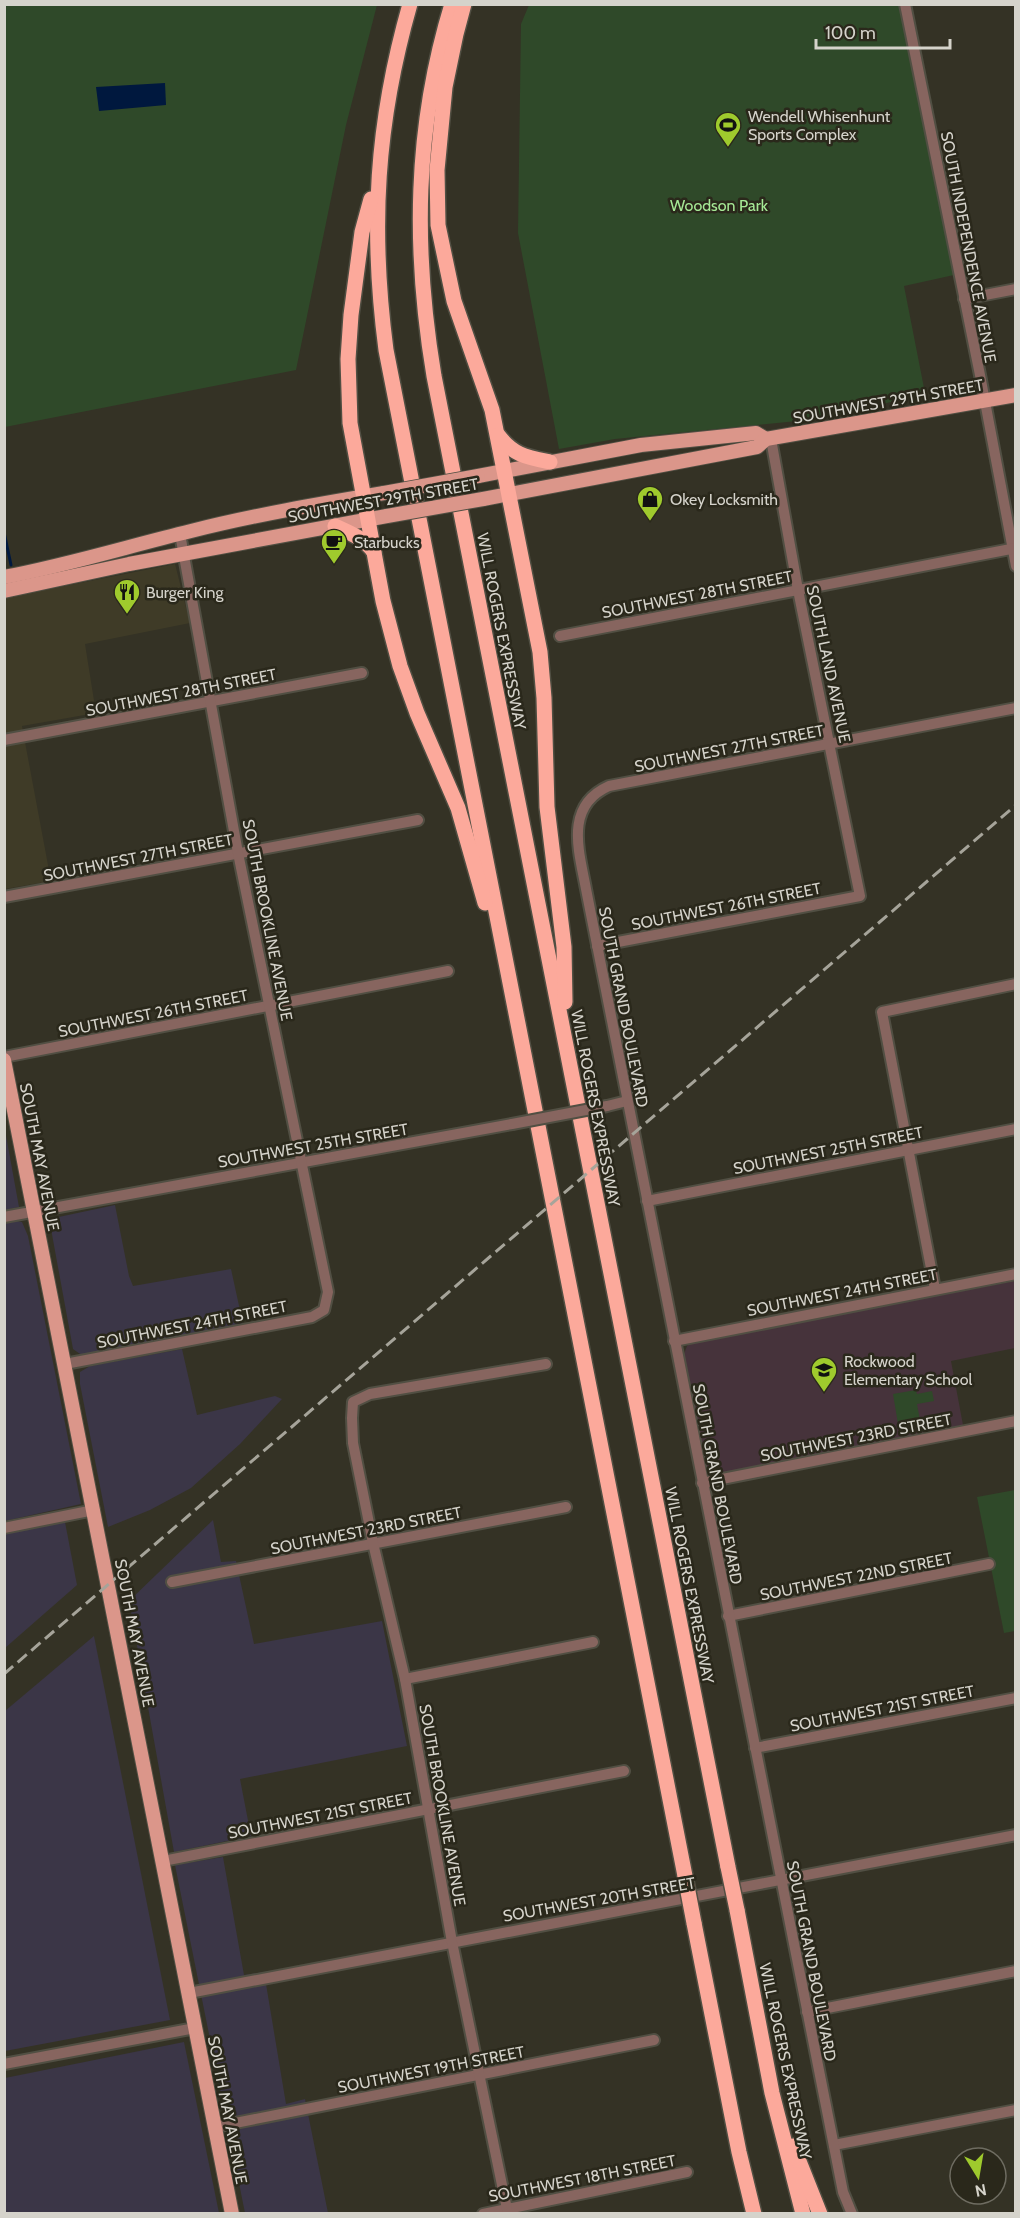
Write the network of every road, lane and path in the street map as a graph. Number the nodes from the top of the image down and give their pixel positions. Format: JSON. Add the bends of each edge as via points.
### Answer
{"nodes":[{"id":1,"x":410,"y":4,"type":"edge"},
{"id":2,"x":452,"y":4,"type":"edge"},
{"id":3,"x":464,"y":4,"type":"edge"},
{"id":4,"x":905,"y":4,"type":"edge"},
{"id":5,"x":378,"y":173,"type":"junction"},
{"id":6,"x":1016,"y":289,"type":"edge"},
{"id":7,"x":964,"y":299,"type":"junction"},
{"id":8,"x":1016,"y":395,"type":"edge"},
{"id":9,"x":984,"y":401,"type":"junction"},
{"id":10,"x":498,"y":435,"type":"junction"},
{"id":11,"x":768,"y":439,"type":"junction"},
{"id":12,"x":550,"y":462,"type":"junction"},
{"id":13,"x":505,"y":471,"type":"junction"},
{"id":14,"x":510,"y":494,"type":"junction"},
{"id":15,"x":363,"y":496,"type":"junction"},
{"id":16,"x":277,"y":512,"type":"junction"},
{"id":17,"x":367,"y":520,"type":"junction"},
{"id":18,"x":335,"y":526,"type":"junction"},
{"id":19,"x":180,"y":534,"type":"junction"},
{"id":20,"x":281,"y":536,"type":"junction"},
{"id":21,"x":1014,"y":548,"type":"edge"},
{"id":22,"x":375,"y":553,"type":"junction"},
{"id":23,"x":185,"y":554,"type":"junction"},
{"id":24,"x":1016,"y":566,"type":"edge"},
{"id":25,"x":4,"y":577,"type":"edge"},
{"id":26,"x":798,"y":590,"type":"junction"},
{"id":27,"x":4,"y":591,"type":"edge"},
{"id":28,"x":560,"y":636,"type":"dead end"},
{"id":29,"x":362,"y":673,"type":"dead end"},
{"id":30,"x":212,"y":702,"type":"junction"},
{"id":31,"x":1016,"y":708,"type":"edge"},
{"id":32,"x":4,"y":740,"type":"edge"},
{"id":33,"x":831,"y":744,"type":"junction"},
{"id":34,"x":625,"y":782,"type":"joint"},
{"id":35,"x":418,"y":820,"type":"dead end"},
{"id":36,"x":238,"y":853,"type":"junction"},
{"id":37,"x":860,"y":896,"type":"joint"},
{"id":38,"x":4,"y":897,"type":"edge"},
{"id":39,"x":597,"y":946,"type":"junction"},
{"id":40,"x":448,"y":971,"type":"dead end"},
{"id":41,"x":1016,"y":984,"type":"edge"},
{"id":42,"x":270,"y":1006,"type":"junction"},
{"id":43,"x":515,"y":1008,"type":"junction"},
{"id":44,"x":566,"y":1047,"type":"junction"},
{"id":45,"x":4,"y":1058,"type":"edge"},
{"id":46,"x":627,"y":1101,"type":"junction"},
{"id":47,"x":1016,"y":1129,"type":"edge"},
{"id":48,"x":909,"y":1150,"type":"junction"},
{"id":49,"x":301,"y":1162,"type":"junction"},
{"id":50,"x":647,"y":1201,"type":"junction"},
{"id":51,"x":34,"y":1212,"type":"junction"},
{"id":52,"x":4,"y":1217,"type":"edge"},
{"id":53,"x":1016,"y":1274,"type":"edge"},
{"id":54,"x":935,"y":1289,"type":"junction"},
{"id":55,"x":324,"y":1311,"type":"joint"},
{"id":56,"x":674,"y":1341,"type":"junction"},
{"id":57,"x":65,"y":1364,"type":"junction"},
{"id":58,"x":546,"y":1364,"type":"dead end"},
{"id":59,"x":1016,"y":1420,"type":"edge"},
{"id":60,"x":702,"y":1483,"type":"junction"},
{"id":61,"x":566,"y":1508,"type":"dead end"},
{"id":62,"x":94,"y":1510,"type":"junction"},
{"id":63,"x":4,"y":1528,"type":"edge"},
{"id":64,"x":373,"y":1543,"type":"junction"},
{"id":65,"x":989,"y":1564,"type":"dead end"},
{"id":66,"x":172,"y":1582,"type":"dead end"},
{"id":67,"x":728,"y":1616,"type":"junction"},
{"id":68,"x":593,"y":1642,"type":"dead end"},
{"id":69,"x":405,"y":1678,"type":"junction"},
{"id":70,"x":1016,"y":1698,"type":"edge"},
{"id":71,"x":755,"y":1748,"type":"junction"},
{"id":72,"x":624,"y":1771,"type":"dead end"},
{"id":73,"x":429,"y":1809,"type":"junction"},
{"id":74,"x":1016,"y":1835,"type":"edge"},
{"id":75,"x":163,"y":1861,"type":"junction"},
{"id":76,"x":781,"y":1881,"type":"junction"},
{"id":77,"x":452,"y":1942,"type":"junction"},
{"id":78,"x":1016,"y":1971,"type":"edge"},
{"id":79,"x":189,"y":1993,"type":"junction"},
{"id":80,"x":807,"y":2012,"type":"junction"},
{"id":81,"x":195,"y":2028,"type":"junction"},
{"id":82,"x":654,"y":2040,"type":"dead end"},
{"id":83,"x":4,"y":2064,"type":"edge"},
{"id":84,"x":479,"y":2075,"type":"junction"},
{"id":85,"x":772,"y":2093,"type":"junction"},
{"id":86,"x":1016,"y":2110,"type":"edge"},
{"id":87,"x":215,"y":2127,"type":"junction"},
{"id":88,"x":834,"y":2145,"type":"junction"},
{"id":89,"x":739,"y":2152,"type":"junction"},
{"id":90,"x":687,"y":2172,"type":"dead end"},
{"id":91,"x":507,"y":2211,"type":"edge"},
{"id":92,"x":232,"y":2214,"type":"edge"},
{"id":93,"x":483,"y":2214,"type":"edge"},
{"id":94,"x":747,"y":2214,"type":"edge"},
{"id":95,"x":754,"y":2214,"type":"edge"},
{"id":96,"x":803,"y":2214,"type":"edge"},
{"id":97,"x":820,"y":2214,"type":"edge"},
{"id":98,"x":852,"y":2214,"type":"edge"}],
"edges":[{"from":1,"to":5,"type":"highway","via":[[393,67]]},
{"from":2,"to":44,"type":"highway","name":"WILL ROGERS EXPRESSWAY","via":[[435,64],[422,148],[419,249],[425,322]]},
{"from":3,"to":10,"type":"highway","via":[[445,87],[436,202],[452,293]]},
{"from":4,"to":7,"type":"street","name":"SOUTH INDEPENDENCE AVENUE"},
{"from":5,"to":15,"type":"highway","via":[[363,232],[348,359],[350,423]]},
{"from":5,"to":43,"type":"highway","via":[[380,303],[388,360]]},
{"from":6,"to":7,"type":"street"},
{"from":7,"to":9,"type":"street","name":"SOUTH INDEPENDENCE AVENUE"},
{"from":8,"to":9,"type":"main road","name":"SOUTHWEST 29TH STREET"},
{"from":9,"to":11,"type":"main road","name":"SOUTHWEST 29TH STREET"},
{"from":9,"to":21,"type":"street","name":"SOUTH INDEPENDENCE AVENUE"},
{"from":10,"to":12,"type":"highway","via":[[518,454]]},
{"from":10,"to":13,"type":"highway"},
{"from":11,"to":12,"type":"main road","name":"SOUTHWEST 29TH STREET","via":[[756,433],[679,440]]},
{"from":11,"to":14,"type":"main road","name":"SOUTHWEST 29TH STREET","via":[[757,447]]},
{"from":11,"to":26,"type":"street","name":"SOUTH LAND AVENUE"},
{"from":12,"to":13,"type":"main road","name":"SOUTHWEST 29TH STREET"},
{"from":13,"to":14,"type":"highway"},
{"from":13,"to":15,"type":"main road","name":"SOUTHWEST 29TH STREET","bridge":true},
{"from":14,"to":17,"type":"main road","name":"SOUTHWEST 29TH STREET","bridge":true},
{"from":14,"to":44,"type":"highway","via":[[541,664],[547,807],[564,947]]},
{"from":15,"to":16,"type":"main road","name":"SOUTHWEST 29TH STREET"},
{"from":15,"to":17,"type":"highway"},
{"from":16,"to":19,"type":"main road","name":"SOUTHWEST 29TH STREET"},
{"from":16,"to":20,"type":"main road"},
{"from":17,"to":18,"type":"main road","name":"SOUTHWEST 29TH STREET"},
{"from":17,"to":22,"type":"highway"},
{"from":18,"to":20,"type":"main road","name":"SOUTHWEST 29TH STREET"},
{"from":18,"to":22,"type":"highway","via":[[368,543]]},
{"from":19,"to":23,"type":"street","name":"SOUTH BROOKLINE AVENUE"},
{"from":19,"to":25,"type":"main road","name":"SOUTHWEST 29TH STREET"},
{"from":20,"to":23,"type":"main road","name":"SOUTHWEST 29TH STREET"},
{"from":21,"to":24,"type":"street","name":"SOUTH INDEPENDENCE AVENUE"},
{"from":21,"to":26,"type":"street","name":"SOUTHWEST 28TH STREET"},
{"from":22,"to":43,"type":"highway","via":[[400,666],[458,808]]},
{"from":23,"to":27,"type":"main road","name":"SOUTHWEST 29TH STREET"},
{"from":23,"to":30,"type":"street","name":"SOUTH BROOKLINE AVENUE"},
{"from":26,"to":28,"type":"street","name":"SOUTHWEST 28TH STREET"},
{"from":26,"to":33,"type":"street","name":"SOUTH LAND AVENUE"},
{"from":29,"to":30,"type":"street","name":"SOUTHWEST 28TH STREET"},
{"from":30,"to":32,"type":"street","name":"SOUTHWEST 28TH STREET"},
{"from":30,"to":36,"type":"street","name":"SOUTH BROOKLINE AVENUE"},
{"from":31,"to":33,"type":"street","name":"SOUTHWEST 27TH STREET"},
{"from":33,"to":34,"type":"street","name":"SOUTHWEST 27TH STREET"},
{"from":33,"to":37,"type":"street","name":"SOUTH LAND AVENUE"},
{"from":34,"to":39,"type":"street","name":"SOUTH GRAND BOULEVARD","via":[[595,795],[578,820],[578,845]]},
{"from":35,"to":36,"type":"street","name":"SOUTHWEST 27TH STREET"},
{"from":36,"to":38,"type":"street","name":"SOUTHWEST 27TH STREET"},
{"from":36,"to":42,"type":"street","name":"SOUTH BROOKLINE AVENUE"},
{"from":37,"to":39,"type":"street","name":"SOUTHWEST 26TH STREET"},
{"from":39,"to":46,"type":"street","name":"SOUTH GRAND BOULEVARD"},
{"from":40,"to":42,"type":"street","name":"SOUTHWEST 26TH STREET"},
{"from":41,"to":48,"type":"street","via":[[882,1012]]},
{"from":42,"to":45,"type":"street","name":"SOUTHWEST 26TH STREET"},
{"from":42,"to":49,"type":"street","name":"SOUTH BROOKLINE AVENUE"},
{"from":43,"to":89,"type":"highway","bridge":true},
{"from":44,"to":85,"type":"highway","name":"WILL ROGERS EXPRESSWAY","bridge":true},
{"from":45,"to":51,"type":"main road","name":"SOUTH MAY AVENUE"},
{"from":46,"to":49,"type":"street","name":"SOUTHWEST 25TH STREET","bridge":true},
{"from":46,"to":50,"type":"street","name":"SOUTH GRAND BOULEVARD"},
{"from":47,"to":48,"type":"street","name":"SOUTHWEST 25TH STREET"},
{"from":48,"to":50,"type":"street","name":"SOUTHWEST 25TH STREET"},
{"from":48,"to":54,"type":"street"},
{"from":49,"to":51,"type":"street","name":"SOUTHWEST 25TH STREET"},
{"from":49,"to":55,"type":"street","name":"SOUTH BROOKLINE AVENUE","via":[[328,1292]]},
{"from":50,"to":56,"type":"street","name":"SOUTH GRAND BOULEVARD"},
{"from":51,"to":52,"type":"street","name":"SOUTHWEST 25TH STREET"},
{"from":51,"to":57,"type":"main road","name":"SOUTH MAY AVENUE"},
{"from":53,"to":54,"type":"street","name":"SOUTHWEST 24TH STREET"},
{"from":54,"to":56,"type":"street","name":"SOUTHWEST 24TH STREET"},
{"from":55,"to":57,"type":"street","name":"SOUTHWEST 24TH STREET","via":[[312,1317]]},
{"from":56,"to":60,"type":"street","name":"SOUTH GRAND BOULEVARD"},
{"from":57,"to":62,"type":"main road","name":"SOUTH MAY AVENUE"},
{"from":58,"to":64,"type":"street","name":"SOUTH BROOKLINE AVENUE","via":[[370,1394],[353,1402],[353,1443]]},
{"from":59,"to":60,"type":"street","name":"SOUTHWEST 23RD STREET"},
{"from":60,"to":67,"type":"street","name":"SOUTH GRAND BOULEVARD"},
{"from":61,"to":64,"type":"street","name":"SOUTHWEST 23RD STREET"},
{"from":62,"to":63,"type":"street"},
{"from":62,"to":75,"type":"main road","name":"SOUTH MAY AVENUE"},
{"from":64,"to":66,"type":"street","name":"SOUTHWEST 23RD STREET"},
{"from":64,"to":69,"type":"street","name":"SOUTH BROOKLINE AVENUE"},
{"from":65,"to":67,"type":"street","name":"SOUTHWEST 22ND STREET"},
{"from":67,"to":71,"type":"street","name":"SOUTH GRAND BOULEVARD"},
{"from":68,"to":69,"type":"street"},
{"from":69,"to":73,"type":"street","name":"SOUTH BROOKLINE AVENUE"},
{"from":70,"to":71,"type":"street","name":"SOUTHWEST 21ST STREET"},
{"from":71,"to":76,"type":"street","name":"SOUTH GRAND BOULEVARD"},
{"from":72,"to":73,"type":"street","name":"SOUTHWEST 21ST STREET"},
{"from":73,"to":75,"type":"street","name":"SOUTHWEST 21ST STREET"},
{"from":73,"to":77,"type":"street","name":"SOUTH BROOKLINE AVENUE"},
{"from":74,"to":76,"type":"street","name":"SOUTHWEST 20TH STREET"},
{"from":75,"to":79,"type":"main road","name":"SOUTH MAY AVENUE"},
{"from":76,"to":77,"type":"street","name":"SOUTHWEST 20TH STREET"},
{"from":76,"to":80,"type":"street","name":"SOUTH GRAND BOULEVARD"},
{"from":77,"to":79,"type":"street","name":"SOUTHWEST 20TH STREET"},
{"from":77,"to":84,"type":"street","name":"SOUTH BROOKLINE AVENUE"},
{"from":78,"to":80,"type":"street"},
{"from":79,"to":81,"type":"main road","name":"SOUTH MAY AVENUE"},
{"from":80,"to":88,"type":"street","name":"SOUTH GRAND BOULEVARD"},
{"from":81,"to":83,"type":"street"},
{"from":81,"to":87,"type":"main road","name":"SOUTH MAY AVENUE"},
{"from":82,"to":84,"type":"street","name":"SOUTHWEST 19TH STREET"},
{"from":84,"to":87,"type":"street","name":"SOUTHWEST 19TH STREET"},
{"from":84,"to":91,"type":"street","name":"SOUTH BROOKLINE AVENUE"},
{"from":85,"to":96,"type":"highway","name":"WILL ROGERS EXPRESSWAY"},
{"from":85,"to":97,"type":"highway"},
{"from":86,"to":88,"type":"street"},
{"from":87,"to":92,"type":"main road","name":"SOUTH MAY AVENUE"},
{"from":88,"to":98,"type":"street","name":"SOUTH GRAND BOULEVARD","via":[[843,2192]]},
{"from":89,"to":94,"type":"highway"},
{"from":89,"to":95,"type":"highway"},
{"from":90,"to":91,"type":"street","name":"SOUTHWEST 18TH STREET"},
{"from":91,"to":93,"type":"street","name":"SOUTHWEST 18TH STREET"}]}
